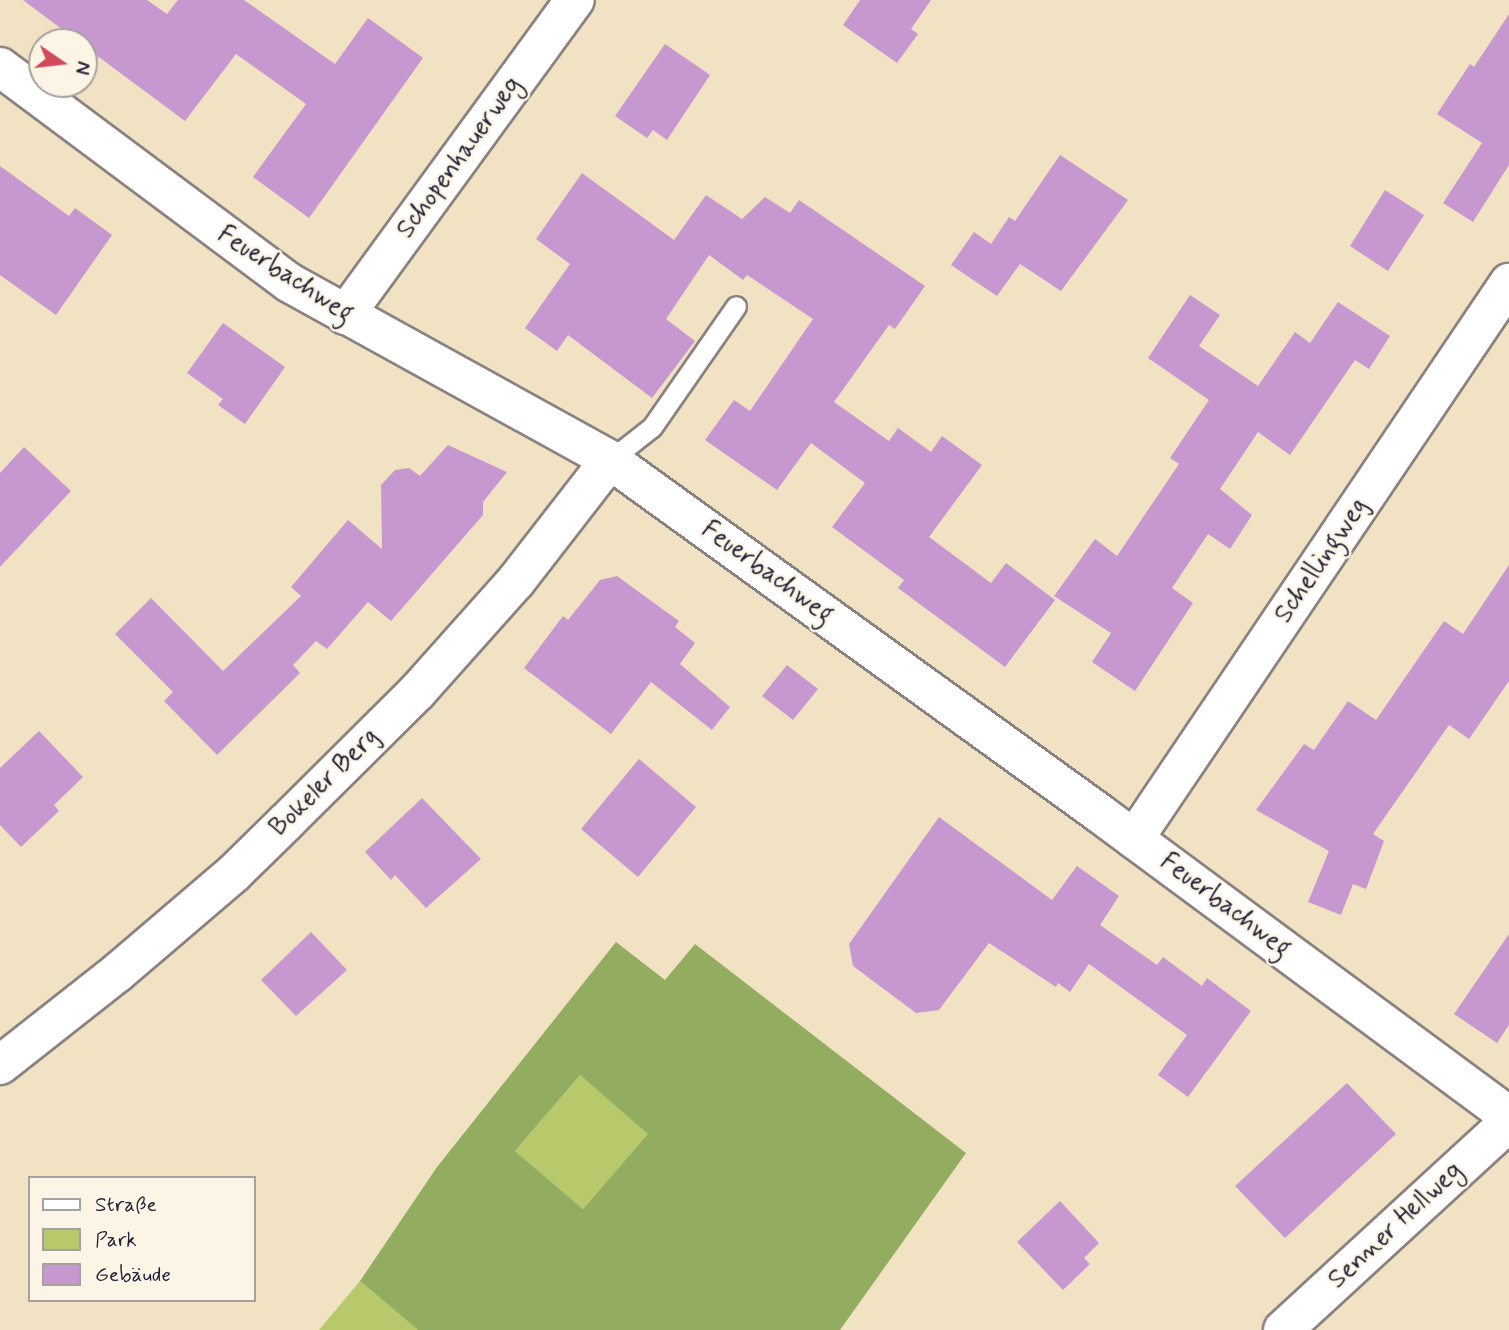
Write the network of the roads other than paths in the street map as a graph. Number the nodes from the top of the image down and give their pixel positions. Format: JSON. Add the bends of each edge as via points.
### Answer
{"nodes":[{"id":1,"x":575,"y":0,"type":"edge"},
{"id":2,"x":0,"y":67,"type":"edge"},
{"id":3,"x":1509,"y":283,"type":"edge"},
{"id":4,"x":736,"y":306,"type":"dead end"},
{"id":5,"x":345,"y":315,"type":"junction"},
{"id":6,"x":610,"y":460,"type":"junction"},
{"id":7,"x":1135,"y":839,"type":"junction"},
{"id":8,"x":0,"y":1065,"type":"edge"},
{"id":9,"x":1509,"y":1116,"type":"edge"},
{"id":10,"x":1509,"y":1122,"type":"edge"},
{"id":11,"x":1283,"y":1330,"type":"edge"}],
"edges":[{"from":1,"to":5,"type":"street","name":"Schopenhauerweg"},
{"from":2,"to":5,"type":"street","name":"Feuerbachweg","via":[[226,239]]},
{"from":3,"to":7,"type":"street","name":"Schellingweg"},
{"from":4,"to":6,"type":"lane","via":[[652,427]]},
{"from":5,"to":6,"type":"street","name":"Feuerbachweg"},
{"from":6,"to":7,"type":"street","name":"Feuerbachweg"},
{"from":6,"to":8,"type":"street","name":"Bokeler Berg","via":[[516,581],[416,692],[234,873]]},
{"from":7,"to":9,"type":"street","name":"Feuerbachweg"},
{"from":10,"to":11,"type":"street","name":"Senner Hellweg"}]}
